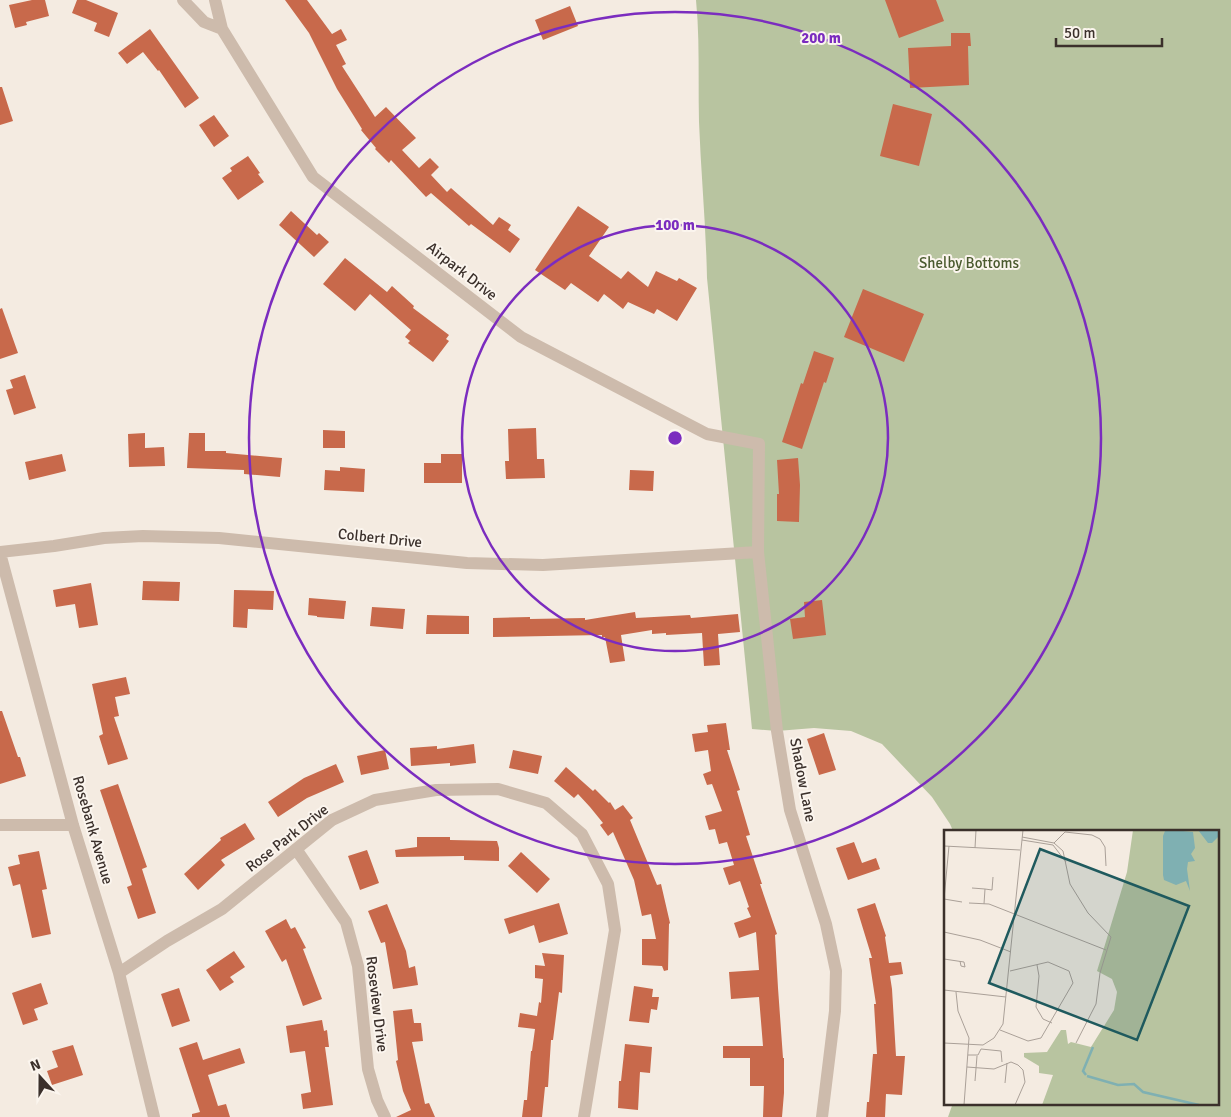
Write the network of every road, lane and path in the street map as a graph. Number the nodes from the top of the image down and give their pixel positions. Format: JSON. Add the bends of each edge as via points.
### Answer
{"nodes":[{"id":1,"x":183,"y":0,"type":"edge"},
{"id":2,"x":215,"y":0,"type":"edge"},
{"id":3,"x":222,"y":29,"type":"junction"},
{"id":4,"x":759,"y":444,"type":"joint"},
{"id":5,"x":0,"y":552,"type":"edge"},
{"id":6,"x":758,"y":552,"type":"junction"},
{"id":7,"x":0,"y":825,"type":"edge"},
{"id":8,"x":73,"y":825,"type":"junction"},
{"id":9,"x":296,"y":849,"type":"junction"},
{"id":10,"x":119,"y":973,"type":"junction"},
{"id":11,"x":154,"y":1117,"type":"edge"},
{"id":12,"x":385,"y":1117,"type":"edge"},
{"id":13,"x":584,"y":1117,"type":"edge"},
{"id":14,"x":822,"y":1117,"type":"edge"}],
"edges":[{"from":1,"to":3,"type":"street","via":[[204,22]]},
{"from":2,"to":3,"type":"street","name":"Airpark Drive"},
{"from":3,"to":4,"type":"street","name":"Airpark Drive","via":[[313,177],[521,337],[707,434]]},
{"from":4,"to":6,"type":"street","name":"Shadow Lane"},
{"from":5,"to":6,"type":"street","name":"Colbert Drive","via":[[143,536],[219,538],[479,564],[543,565]]},
{"from":5,"to":8,"type":"street","name":"Rosebank Avenue"},
{"from":6,"to":14,"type":"street","name":"Shadow Lane","via":[[777,731],[790,810],[826,924],[836,971],[835,1011]]},
{"from":7,"to":8,"type":"street"},
{"from":8,"to":10,"type":"street","name":"Rosebank Avenue"},
{"from":9,"to":10,"type":"street","name":"Rose Park Drive","via":[[222,909]]},
{"from":9,"to":12,"type":"street","name":"Roseview Drive","via":[[346,922],[358,966],[368,1068]]},
{"from":9,"to":13,"type":"street","name":"Rose Park Drive","via":[[332,820],[375,800],[436,790],[498,789],[546,803],[582,834],[608,884],[615,930]]},
{"from":10,"to":11,"type":"street","name":"Rosebank Avenue"}]}
